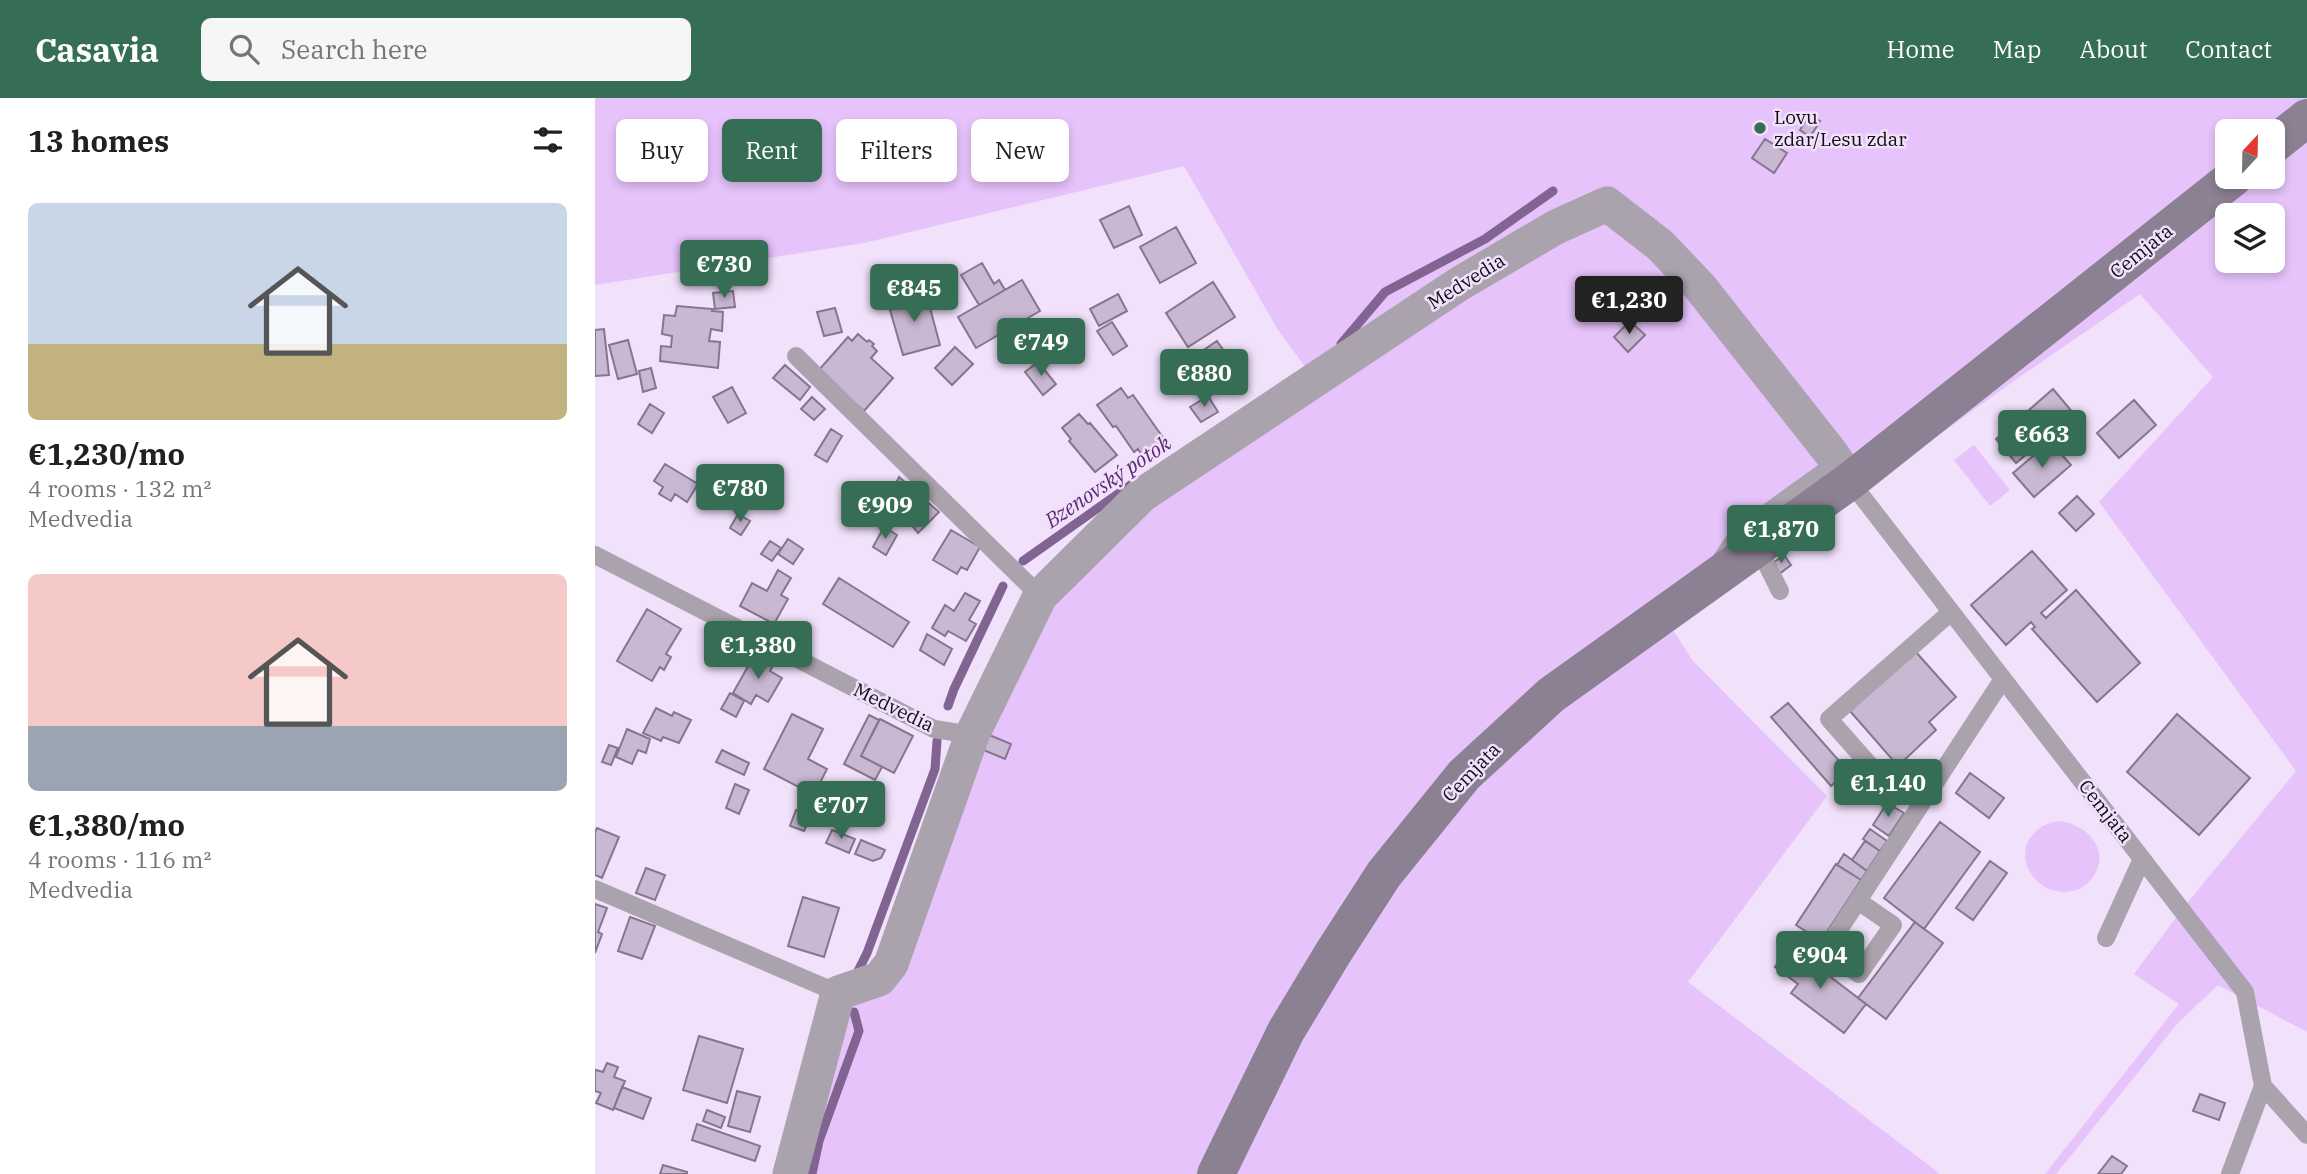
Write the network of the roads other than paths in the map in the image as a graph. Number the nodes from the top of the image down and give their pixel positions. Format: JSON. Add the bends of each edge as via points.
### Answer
{"nodes":[{"id":1,"x":2307,"y":118,"type":"edge"},
{"id":2,"x":2285,"y":135,"type":"edge"},
{"id":3,"x":2219,"y":189,"type":"edge"},
{"id":4,"x":796,"y":356,"type":"dead end"},
{"id":5,"x":1845,"y":475,"type":"junction"},
{"id":6,"x":1758,"y":547,"type":"junction"},
{"id":7,"x":595,"y":555,"type":"edge"},
{"id":8,"x":1704,"y":585,"type":"junction"},
{"id":9,"x":1780,"y":592,"type":"dead end"},
{"id":10,"x":1040,"y":596,"type":"junction"},
{"id":11,"x":1951,"y":612,"type":"junction"},
{"id":12,"x":2003,"y":679,"type":"junction"},
{"id":13,"x":972,"y":735,"type":"junction"},
{"id":14,"x":1874,"y":770,"type":"dead end"},
{"id":15,"x":2142,"y":859,"type":"junction"},
{"id":16,"x":595,"y":889,"type":"edge"},
{"id":17,"x":1858,"y":901,"type":"dead end"},
{"id":18,"x":2106,"y":938,"type":"dead end"},
{"id":19,"x":838,"y":993,"type":"junction"},
{"id":20,"x":2263,"y":1086,"type":"junction"},
{"id":21,"x":2307,"y":1135,"type":"edge"},
{"id":22,"x":790,"y":1174,"type":"edge"},
{"id":23,"x":1216,"y":1174,"type":"edge"},
{"id":24,"x":2230,"y":1174,"type":"edge"}],
"edges":[{"from":1,"to":2,"type":"main road"},
{"from":3,"to":5,"type":"main road","name":"Cemjata","via":[[1882,456]]},
{"from":4,"to":10,"type":"lane"},
{"from":5,"to":6,"type":"main road","name":"Cemjata"},
{"from":5,"to":8,"type":"lane","via":[[1821,474],[1739,533]]},
{"from":5,"to":10,"type":"street","name":"Medvedia","via":[[1700,287],[1660,245],[1607,204],[1556,227],[1459,284],[1142,495]]},
{"from":5,"to":11,"type":"lane","name":"Cemjata"},
{"from":6,"to":8,"type":"main road","name":"Cemjata"},
{"from":6,"to":9,"type":"lane"},
{"from":7,"to":13,"type":"lane","name":"Medvedia","via":[[934,729]]},
{"from":8,"to":23,"type":"main road","name":"Cemjata","via":[[1551,695],[1464,775],[1384,873],[1333,953],[1286,1031]]},
{"from":10,"to":13,"type":"street","name":"Medvedia"},
{"from":11,"to":12,"type":"lane","name":"Cemjata"},
{"from":11,"to":14,"type":"lane","via":[[1829,719]]},
{"from":12,"to":15,"type":"lane","name":"Cemjata"},
{"from":12,"to":17,"type":"lane"},
{"from":13,"to":19,"type":"street","name":"Medvedia","via":[[891,964],[879,979]]},
{"from":15,"to":18,"type":"lane"},
{"from":15,"to":20,"type":"lane","name":"Cemjata","via":[[2245,992]]},
{"from":16,"to":19,"type":"lane"},
{"from":19,"to":22,"type":"street"},
{"from":20,"to":21,"type":"lane"},
{"from":20,"to":24,"type":"lane"}]}
